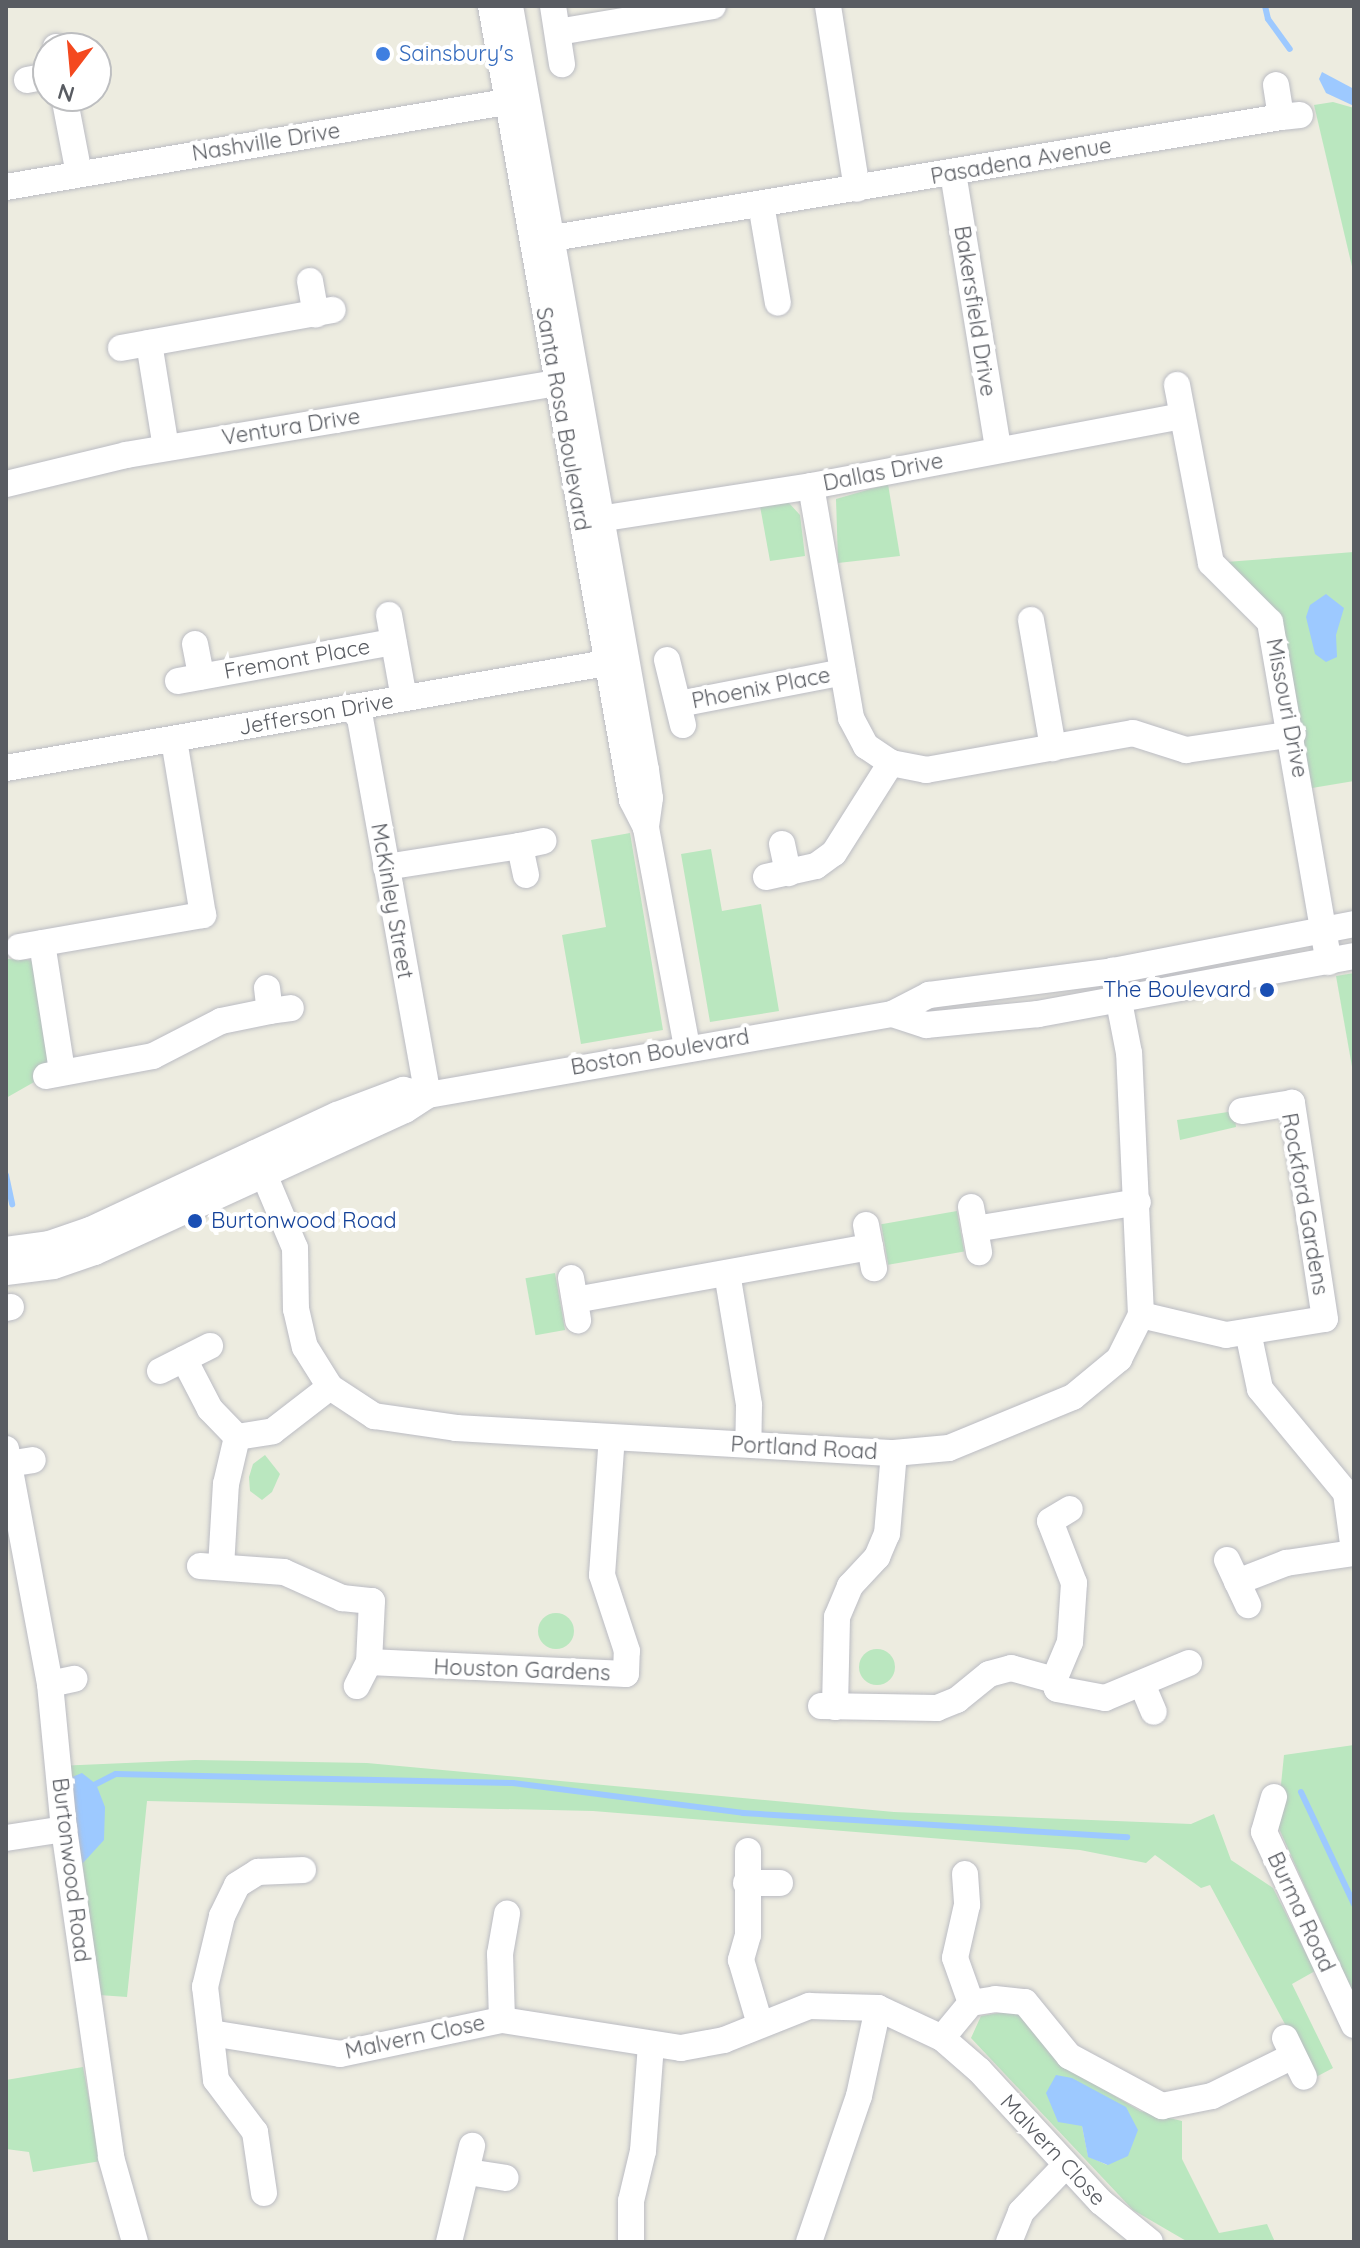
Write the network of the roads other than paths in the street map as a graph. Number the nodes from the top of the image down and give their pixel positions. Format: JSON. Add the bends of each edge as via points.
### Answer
{"nodes":[{"id":1,"x":491,"y":6,"type":"edge"},
{"id":2,"x":510,"y":6,"type":"edge"},
{"id":3,"x":553,"y":6,"type":"edge"},
{"id":4,"x":713,"y":6,"type":"edge"},
{"id":5,"x":828,"y":6,"type":"edge"},
{"id":6,"x":558,"y":32,"type":"junction"},
{"id":7,"x":562,"y":64,"type":"dead end"},
{"id":8,"x":1276,"y":85,"type":"dead end"},
{"id":9,"x":517,"y":100,"type":"junction"},
{"id":10,"x":67,"y":112,"type":"edge"},
{"id":11,"x":953,"y":173,"type":"junction"},
{"id":12,"x":79,"y":174,"type":"junction"},
{"id":13,"x":6,"y":187,"type":"edge"},
{"id":14,"x":857,"y":189,"type":"junction"},
{"id":15,"x":761,"y":204,"type":"junction"},
{"id":16,"x":542,"y":240,"type":"junction"},
{"id":17,"x":310,"y":281,"type":"dead end"},
{"id":18,"x":777,"y":303,"type":"dead end"},
{"id":19,"x":149,"y":343,"type":"junction"},
{"id":20,"x":121,"y":348,"type":"dead end"},
{"id":21,"x":567,"y":381,"type":"junction"},
{"id":22,"x":1177,"y":385,"type":"dead end"},
{"id":23,"x":1182,"y":416,"type":"junction"},
{"id":24,"x":166,"y":448,"type":"junction"},
{"id":25,"x":998,"y":449,"type":"junction"},
{"id":26,"x":6,"y":484,"type":"edge"},
{"id":27,"x":811,"y":486,"type":"junction"},
{"id":28,"x":592,"y":520,"type":"junction"},
{"id":29,"x":389,"y":615,"type":"dead end"},
{"id":30,"x":1031,"y":620,"type":"dead end"},
{"id":31,"x":393,"y":642,"type":"junction"},
{"id":32,"x":195,"y":644,"type":"dead end"},
{"id":33,"x":667,"y":660,"type":"dead end"},
{"id":34,"x":616,"y":661,"type":"junction"},
{"id":35,"x":843,"y":672,"type":"junction"},
{"id":36,"x":404,"y":698,"type":"junction"},
{"id":37,"x":358,"y":707,"type":"junction"},
{"id":38,"x":1293,"y":734,"type":"junction"},
{"id":39,"x":174,"y":739,"type":"junction"},
{"id":40,"x":1053,"y":748,"type":"junction"},
{"id":41,"x":891,"y":763,"type":"junction"},
{"id":42,"x":6,"y":768,"type":"edge"},
{"id":43,"x":782,"y":844,"type":"dead end"},
{"id":44,"x":386,"y":867,"type":"junction"},
{"id":45,"x":526,"y":875,"type":"dead end"},
{"id":46,"x":1354,"y":924,"type":"edge"},
{"id":47,"x":1323,"y":932,"type":"junction"},
{"id":48,"x":1342,"y":959,"type":"edge"},
{"id":49,"x":1113,"y":971,"type":"junction"},
{"id":50,"x":1120,"y":1000,"type":"junction"},
{"id":51,"x":276,"y":1003,"type":"dead end"},
{"id":52,"x":892,"y":1014,"type":"junction"},
{"id":53,"x":687,"y":1047,"type":"junction"},
{"id":54,"x":428,"y":1095,"type":"junction"},
{"id":55,"x":1242,"y":1111,"type":"dead end"},
{"id":56,"x":260,"y":1164,"type":"junction"},
{"id":57,"x":1138,"y":1202,"type":"junction"},
{"id":58,"x":975,"y":1229,"type":"dead end"},
{"id":59,"x":870,"y":1247,"type":"dead end"},
{"id":60,"x":6,"y":1250,"type":"edge"},
{"id":61,"x":6,"y":1272,"type":"edge"},
{"id":62,"x":727,"y":1273,"type":"junction"},
{"id":63,"x":575,"y":1299,"type":"dead end"},
{"id":64,"x":1141,"y":1315,"type":"junction"},
{"id":65,"x":1248,"y":1332,"type":"junction"},
{"id":66,"x":210,"y":1346,"type":"dead end"},
{"id":67,"x":184,"y":1359,"type":"junction"},
{"id":68,"x":160,"y":1371,"type":"dead end"},
{"id":69,"x":330,"y":1387,"type":"junction"},
{"id":70,"x":237,"y":1437,"type":"junction"},
{"id":71,"x":612,"y":1437,"type":"junction"},
{"id":72,"x":748,"y":1444,"type":"junction"},
{"id":73,"x":894,"y":1453,"type":"junction"},
{"id":74,"x":16,"y":1458,"type":"edge"},
{"id":75,"x":1070,"y":1509,"type":"dead end"},
{"id":76,"x":1354,"y":1552,"type":"edge"},
{"id":77,"x":1237,"y":1582,"type":"dead end"},
{"id":78,"x":369,"y":1662,"type":"junction"},
{"id":79,"x":1189,"y":1663,"type":"dead end"},
{"id":80,"x":1054,"y":1680,"type":"junction"},
{"id":81,"x":1142,"y":1684,"type":"junction"},
{"id":82,"x":357,"y":1686,"type":"dead end"},
{"id":83,"x":1154,"y":1712,"type":"dead end"},
{"id":84,"x":1274,"y":1797,"type":"dead end"},
{"id":85,"x":64,"y":1829,"type":"junction"},
{"id":86,"x":6,"y":1838,"type":"edge"},
{"id":87,"x":748,"y":1851,"type":"dead end"},
{"id":88,"x":305,"y":1872,"type":"dead end"},
{"id":89,"x":965,"y":1874,"type":"dead end"},
{"id":90,"x":746,"y":1883,"type":"junction"},
{"id":91,"x":780,"y":1883,"type":"dead end"},
{"id":92,"x":509,"y":1910,"type":"dead end"},
{"id":93,"x":971,"y":2003,"type":"junction"},
{"id":94,"x":878,"y":2008,"type":"junction"},
{"id":95,"x":502,"y":2020,"type":"junction"},
{"id":96,"x":760,"y":2024,"type":"junction"},
{"id":97,"x":1354,"y":2025,"type":"edge"},
{"id":98,"x":211,"y":2033,"type":"junction"},
{"id":99,"x":942,"y":2038,"type":"junction"},
{"id":100,"x":651,"y":2045,"type":"junction"},
{"id":101,"x":1294,"y":2057,"type":"dead end"},
{"id":102,"x":1066,"y":2165,"type":"junction"},
{"id":103,"x":506,"y":2178,"type":"dead end"},
{"id":104,"x":264,"y":2197,"type":"dead end"},
{"id":105,"x":135,"y":2242,"type":"edge"},
{"id":106,"x":449,"y":2242,"type":"edge"},
{"id":107,"x":631,"y":2242,"type":"edge"},
{"id":108,"x":809,"y":2242,"type":"edge"},
{"id":109,"x":1009,"y":2242,"type":"edge"},
{"id":110,"x":1150,"y":2242,"type":"edge"}],
"edges":[{"from":1,"to":9,"type":"street","name":"Santa Rosa Boulevard"},
{"from":2,"to":9,"type":"street","name":"Santa Rosa Boulevard"},
{"from":3,"to":6,"type":"street"},
{"from":4,"to":6,"type":"street"},
{"from":5,"to":14,"type":"street"},
{"from":6,"to":7,"type":"street"},
{"from":8,"to":11,"type":"street","name":"Pasadena Avenue","via":[[1290,116]]},
{"from":9,"to":12,"type":"street","name":"Nashville Drive"},
{"from":9,"to":16,"type":"street","name":"Santa Rosa Boulevard"},
{"from":10,"to":12,"type":"street"},
{"from":11,"to":14,"type":"street","name":"Pasadena Avenue"},
{"from":11,"to":25,"type":"street","name":"Bakersfield Drive"},
{"from":12,"to":13,"type":"street","name":"Nashville Drive"},
{"from":14,"to":15,"type":"street","name":"Pasadena Avenue"},
{"from":15,"to":16,"type":"street","name":"Pasadena Avenue"},
{"from":15,"to":18,"type":"street"},
{"from":16,"to":21,"type":"street","name":"Santa Rosa Boulevard"},
{"from":17,"to":19,"type":"street","via":[[324,312]]},
{"from":19,"to":20,"type":"street"},
{"from":19,"to":24,"type":"street"},
{"from":21,"to":24,"type":"street","name":"Ventura Drive"},
{"from":21,"to":28,"type":"street","name":"Santa Rosa Boulevard"},
{"from":22,"to":23,"type":"street","name":"Missouri Drive"},
{"from":23,"to":25,"type":"street","name":"Dallas Drive"},
{"from":23,"to":38,"type":"street","name":"Missouri Drive","via":[[1211,563],[1270,622]]},
{"from":24,"to":26,"type":"street","name":"Ventura Drive"},
{"from":25,"to":27,"type":"street","name":"Dallas Drive"},
{"from":27,"to":28,"type":"street","name":"Dallas Drive"},
{"from":27,"to":35,"type":"street","name":"Phoenix Place"},
{"from":28,"to":34,"type":"street","name":"Santa Rosa Boulevard"},
{"from":29,"to":31,"type":"street","name":"Fremont Place"},
{"from":30,"to":40,"type":"street"},
{"from":31,"to":32,"type":"street","name":"Fremont Place","via":[[190,679]]},
{"from":31,"to":36,"type":"street","name":"Fremont Place"},
{"from":33,"to":35,"type":"street","name":"Phoenix Place","via":[[681,715]]},
{"from":34,"to":36,"type":"street","name":"Jefferson Drive"},
{"from":34,"to":53,"type":"street","name":"Santa Rosa Boulevard","via":[[650,798],[646,828]]},
{"from":35,"to":41,"type":"street","name":"Phoenix Place","via":[[857,732]]},
{"from":36,"to":37,"type":"street","name":"Jefferson Drive"},
{"from":37,"to":39,"type":"street","name":"Jefferson Drive"},
{"from":37,"to":44,"type":"street","name":"McKinley Street"},
{"from":38,"to":40,"type":"street","via":[[1199,750],[1133,733]]},
{"from":38,"to":47,"type":"street","name":"Missouri Drive"},
{"from":39,"to":42,"type":"street","name":"Jefferson Drive"},
{"from":39,"to":51,"type":"street","via":[[214,914],[30,945],[54,1074],[153,1056],[221,1021]]},
{"from":40,"to":41,"type":"street","via":[[926,770]]},
{"from":41,"to":43,"type":"street","via":[[834,853],[816,866],[777,875]]},
{"from":44,"to":45,"type":"street","via":[[531,844]]},
{"from":44,"to":54,"type":"street","name":"McKinley Street"},
{"from":46,"to":47,"type":"street","name":"Boston Boulevard"},
{"from":47,"to":48,"type":"street","name":"Missouri Drive"},
{"from":47,"to":49,"type":"street","name":"Boston Boulevard"},
{"from":48,"to":50,"type":"street","name":"Boston Boulevard"},
{"from":49,"to":50,"type":"street","name":"Portland Road"},
{"from":49,"to":52,"type":"street","name":"Boston Boulevard","via":[[929,995]]},
{"from":50,"to":52,"type":"street","name":"Boston Boulevard","via":[[926,1025]]},
{"from":50,"to":57,"type":"street","name":"Portland Road","via":[[1129,1053]]},
{"from":52,"to":53,"type":"street","name":"Boston Boulevard"},
{"from":53,"to":54,"type":"street","name":"Boston Boulevard"},
{"from":54,"to":56,"type":"street","name":"Boston Boulevard"},
{"from":55,"to":65,"type":"street","name":"Rockford Gardens","via":[[1292,1103],[1325,1319]]},
{"from":56,"to":60,"type":"street","name":"Boston Boulevard","via":[[49,1244]]},
{"from":56,"to":61,"type":"street","name":"Boston Boulevard","via":[[74,1260]]},
{"from":56,"to":69,"type":"street","name":"Portland Road","via":[[295,1248],[300,1332],[315,1368]]},
{"from":57,"to":58,"type":"street"},
{"from":57,"to":64,"type":"street","name":"Portland Road"},
{"from":59,"to":62,"type":"street"},
{"from":62,"to":63,"type":"street"},
{"from":62,"to":72,"type":"street","via":[[749,1405]]},
{"from":64,"to":65,"type":"street","name":"Rockford Gardens","via":[[1211,1334]]},
{"from":64,"to":73,"type":"street","name":"Portland Road","via":[[1119,1359],[1073,1397],[949,1448]]},
{"from":65,"to":76,"type":"street","via":[[1252,1367],[1272,1408],[1346,1493]]},
{"from":66,"to":67,"type":"street"},
{"from":67,"to":68,"type":"street"},
{"from":67,"to":70,"type":"street","via":[[210,1409]]},
{"from":69,"to":70,"type":"street","via":[[273,1431]]},
{"from":69,"to":71,"type":"street","name":"Portland Road","via":[[360,1410],[389,1421]]},
{"from":70,"to":78,"type":"street","via":[[210,1566],[299,1575],[342,1598],[372,1601]]},
{"from":71,"to":72,"type":"street","name":"Portland Road"},
{"from":71,"to":78,"type":"street","name":"Houston Gardens","via":[[602,1575],[627,1651],[626,1674]]},
{"from":72,"to":73,"type":"street","name":"Portland Road"},
{"from":73,"to":80,"type":"street","via":[[887,1534],[877,1557],[850,1586],[837,1617],[828,1706],[937,1708],[957,1700],[989,1674],[1011,1668]]},
{"from":74,"to":85,"type":"street","name":"Burtonwood Road","via":[[62,1681]]},
{"from":75,"to":80,"type":"street","via":[[1050,1521],[1074,1583],[1070,1642]]},
{"from":76,"to":77,"type":"street","via":[[1286,1563]]},
{"from":78,"to":82,"type":"street"},
{"from":79,"to":81,"type":"street"},
{"from":80,"to":81,"type":"street","via":[[1057,1689],[1105,1698]]},
{"from":81,"to":83,"type":"street"},
{"from":84,"to":97,"type":"street","name":"Burma Road","via":[[1264,1832]]},
{"from":85,"to":86,"type":"street"},
{"from":85,"to":105,"type":"street","name":"Burtonwood Road","via":[[111,2157]]},
{"from":87,"to":90,"type":"street"},
{"from":88,"to":98,"type":"street","via":[[258,1872],[230,1893],[205,1987]]},
{"from":89,"to":93,"type":"street","via":[[967,1905],[955,1958]]},
{"from":90,"to":91,"type":"street"},
{"from":90,"to":96,"type":"street","via":[[748,1935],[741,1960]]},
{"from":92,"to":95,"type":"street","via":[[500,1954]]},
{"from":93,"to":99,"type":"street"},
{"from":93,"to":101,"type":"street","via":[[1025,2002],[1069,2056],[1162,2106],[1212,2096]]},
{"from":94,"to":96,"type":"street","name":"Malvern Close","via":[[809,2006]]},
{"from":94,"to":99,"type":"street","name":"Malvern Close"},
{"from":94,"to":108,"type":"street","via":[[859,2096]]},
{"from":95,"to":98,"type":"street","name":"Malvern Close","via":[[340,2054]]},
{"from":95,"to":100,"type":"street","name":"Malvern Close"},
{"from":96,"to":100,"type":"street","name":"Malvern Close","via":[[708,2044]]},
{"from":98,"to":104,"type":"street","via":[[219,2087],[255,2132]]},
{"from":99,"to":102,"type":"street","name":"Malvern Close","via":[[979,2070]]},
{"from":100,"to":107,"type":"street","via":[[643,2151],[631,2201]]},
{"from":102,"to":109,"type":"street","via":[[1021,2212]]},
{"from":102,"to":110,"type":"street","name":"Malvern Close"},
{"from":103,"to":106,"type":"street","via":[[470,2159]]}]}
